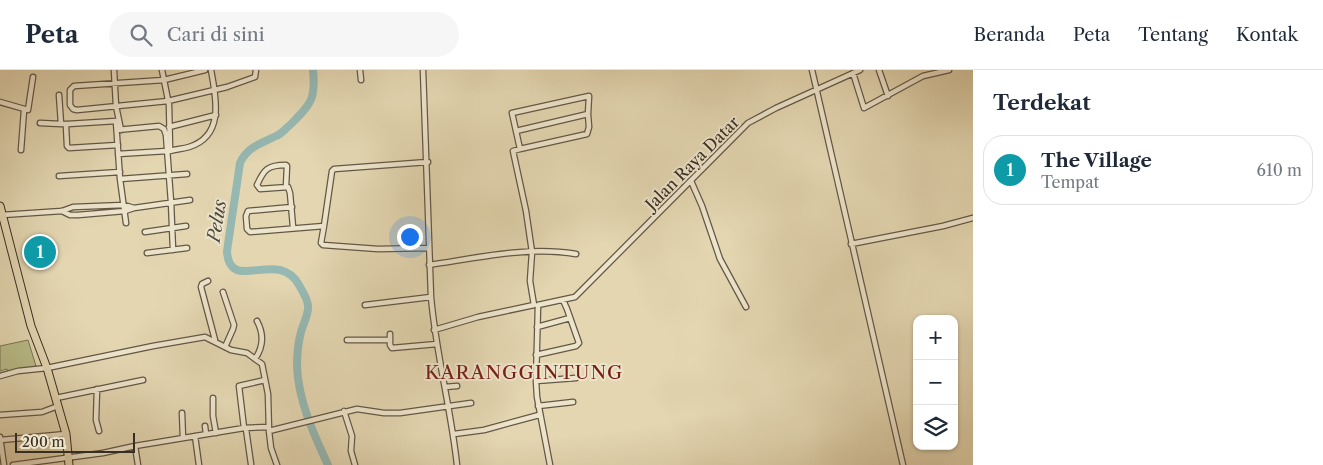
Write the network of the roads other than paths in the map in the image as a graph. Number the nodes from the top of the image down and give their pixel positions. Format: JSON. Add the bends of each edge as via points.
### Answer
{"nodes":[{"id":1,"x":114,"y":70,"type":"edge"},
{"id":2,"x":162,"y":70,"type":"edge"},
{"id":3,"x":205,"y":70,"type":"edge"},
{"id":4,"x":211,"y":70,"type":"edge"},
{"id":5,"x":256,"y":70,"type":"edge"},
{"id":6,"x":360,"y":70,"type":"edge"},
{"id":7,"x":424,"y":70,"type":"edge"},
{"id":8,"x":812,"y":70,"type":"edge"},
{"id":9,"x":860,"y":70,"type":"edge"},
{"id":10,"x":879,"y":70,"type":"edge"},
{"id":11,"x":949,"y":70,"type":"edge"},
{"id":12,"x":853,"y":73,"type":"junction"},
{"id":13,"x":34,"y":77,"type":"dead end"},
{"id":14,"x":164,"y":80,"type":"junction"},
{"id":15,"x":360,"y":80,"type":"dead end"},
{"id":16,"x":115,"y":84,"type":"junction"},
{"id":17,"x":817,"y":89,"type":"junction"},
{"id":18,"x":214,"y":90,"type":"junction"},
{"id":19,"x":58,"y":95,"type":"dead end"},
{"id":20,"x":888,"y":96,"type":"junction"},
{"id":21,"x":168,"y":101,"type":"junction"},
{"id":22,"x":0,"y":102,"type":"edge"},
{"id":23,"x":116,"y":106,"type":"junction"},
{"id":24,"x":24,"y":110,"type":"junction"},
{"id":25,"x":588,"y":114,"type":"junction"},
{"id":26,"x":216,"y":115,"type":"junction"},
{"id":27,"x":40,"y":123,"type":"dead end"},
{"id":28,"x":61,"y":124,"type":"junction"},
{"id":29,"x":67,"y":124,"type":"junction"},
{"id":30,"x":169,"y":127,"type":"junction"},
{"id":31,"x":119,"y":130,"type":"junction"},
{"id":32,"x":516,"y":131,"type":"junction"},
{"id":33,"x":118,"y":146,"type":"junction"},
{"id":34,"x":520,"y":149,"type":"junction"},
{"id":35,"x":21,"y":150,"type":"dead end"},
{"id":36,"x":168,"y":151,"type":"junction"},
{"id":37,"x":118,"y":154,"type":"junction"},
{"id":38,"x":428,"y":162,"type":"junction"},
{"id":39,"x":120,"y":172,"type":"junction"},
{"id":40,"x":170,"y":174,"type":"junction"},
{"id":41,"x":187,"y":174,"type":"dead end"},
{"id":42,"x":58,"y":176,"type":"dead end"},
{"id":43,"x":120,"y":179,"type":"junction"},
{"id":44,"x":691,"y":181,"type":"junction"},
{"id":45,"x":286,"y":186,"type":"junction"},
{"id":46,"x":190,"y":200,"type":"dead end"},
{"id":47,"x":171,"y":202,"type":"junction"},
{"id":48,"x":124,"y":205,"type":"junction"},
{"id":49,"x":0,"y":206,"type":"edge"},
{"id":50,"x":292,"y":206,"type":"junction"},
{"id":51,"x":76,"y":207,"type":"junction"},
{"id":52,"x":134,"y":208,"type":"junction"},
{"id":53,"x":62,"y":211,"type":"junction"},
{"id":54,"x":125,"y":211,"type":"junction"},
{"id":55,"x":2,"y":215,"type":"junction"},
{"id":56,"x":76,"y":215,"type":"junction"},
{"id":57,"x":973,"y":218,"type":"edge"},
{"id":58,"x":126,"y":223,"type":"dead end"},
{"id":59,"x":186,"y":226,"type":"dead end"},
{"id":60,"x":324,"y":226,"type":"junction"},
{"id":61,"x":293,"y":227,"type":"junction"},
{"id":62,"x":172,"y":229,"type":"junction"},
{"id":63,"x":145,"y":232,"type":"dead end"},
{"id":64,"x":851,"y":244,"type":"junction"},
{"id":65,"x":187,"y":248,"type":"dead end"},
{"id":66,"x":429,"y":248,"type":"junction"},
{"id":67,"x":173,"y":250,"type":"junction"},
{"id":68,"x":532,"y":252,"type":"junction"},
{"id":69,"x":147,"y":253,"type":"dead end"},
{"id":70,"x":576,"y":254,"type":"dead end"},
{"id":71,"x":429,"y":265,"type":"junction"},
{"id":72,"x":208,"y":281,"type":"dead end"},
{"id":73,"x":223,"y":292,"type":"dead end"},
{"id":74,"x":431,"y":297,"type":"junction"},
{"id":75,"x":563,"y":300,"type":"junction"},
{"id":76,"x":365,"y":305,"type":"dead end"},
{"id":77,"x":536,"y":305,"type":"junction"},
{"id":78,"x":746,"y":307,"type":"dead end"},
{"id":79,"x":570,"y":318,"type":"junction"},
{"id":80,"x":257,"y":321,"type":"dead end"},
{"id":81,"x":538,"y":327,"type":"junction"},
{"id":82,"x":434,"y":330,"type":"junction"},
{"id":83,"x":390,"y":334,"type":"dead end"},
{"id":84,"x":215,"y":340,"type":"junction"},
{"id":85,"x":347,"y":340,"type":"dead end"},
{"id":86,"x":390,"y":340,"type":"junction"},
{"id":87,"x":436,"y":344,"type":"junction"},
{"id":88,"x":225,"y":347,"type":"junction"},
{"id":89,"x":536,"y":355,"type":"junction"},
{"id":90,"x":255,"y":359,"type":"junction"},
{"id":91,"x":47,"y":368,"type":"junction"},
{"id":92,"x":0,"y":376,"type":"edge"},
{"id":93,"x":576,"y":378,"type":"dead end"},
{"id":94,"x":143,"y":380,"type":"dead end"},
{"id":95,"x":265,"y":380,"type":"junction"},
{"id":96,"x":536,"y":380,"type":"junction"},
{"id":97,"x":457,"y":386,"type":"dead end"},
{"id":98,"x":445,"y":387,"type":"junction"},
{"id":99,"x":97,"y":389,"type":"junction"},
{"id":100,"x":56,"y":398,"type":"junction"},
{"id":101,"x":213,"y":398,"type":"dead end"},
{"id":102,"x":573,"y":402,"type":"dead end"},
{"id":103,"x":471,"y":403,"type":"dead end"},
{"id":104,"x":58,"y":406,"type":"junction"},
{"id":105,"x":538,"y":406,"type":"junction"},
{"id":106,"x":449,"y":407,"type":"junction"},
{"id":107,"x":344,"y":411,"type":"junction"},
{"id":108,"x":182,"y":413,"type":"dead end"},
{"id":109,"x":0,"y":415,"type":"edge"},
{"id":110,"x":539,"y":415,"type":"junction"},
{"id":111,"x":204,"y":426,"type":"dead end"},
{"id":112,"x":245,"y":428,"type":"junction"},
{"id":113,"x":269,"y":429,"type":"junction"},
{"id":114,"x":99,"y":431,"type":"dead end"},
{"id":115,"x":216,"y":433,"type":"junction"},
{"id":116,"x":66,"y":434,"type":"junction"},
{"id":117,"x":206,"y":434,"type":"junction"},
{"id":118,"x":454,"y":434,"type":"junction"},
{"id":119,"x":195,"y":436,"type":"junction"},
{"id":120,"x":183,"y":438,"type":"junction"},
{"id":121,"x":0,"y":439,"type":"edge"},
{"id":122,"x":135,"y":446,"type":"junction"},
{"id":123,"x":67,"y":457,"type":"junction"},
{"id":124,"x":251,"y":464,"type":"edge"},
{"id":125,"x":4,"y":465,"type":"edge"},
{"id":126,"x":13,"y":465,"type":"edge"},
{"id":127,"x":69,"y":465,"type":"edge"},
{"id":128,"x":138,"y":465,"type":"edge"},
{"id":129,"x":198,"y":465,"type":"edge"},
{"id":130,"x":276,"y":465,"type":"edge"},
{"id":131,"x":355,"y":465,"type":"edge"},
{"id":132,"x":457,"y":465,"type":"edge"},
{"id":133,"x":550,"y":465,"type":"edge"},
{"id":134,"x":903,"y":465,"type":"edge"}],
"edges":[{"from":1,"to":16,"type":"street"},
{"from":2,"to":14,"type":"street"},
{"from":3,"to":14,"type":"street"},
{"from":4,"to":18,"type":"street"},
{"from":5,"to":18,"type":"street","via":[[256,77]]},
{"from":6,"to":15,"type":"street"},
{"from":7,"to":38,"type":"street"},
{"from":8,"to":17,"type":"street"},
{"from":9,"to":12,"type":"street","name":"Jalan Raya Datar"},
{"from":10,"to":20,"type":"street"},
{"from":11,"to":20,"type":"street","via":[[923,76]]},
{"from":12,"to":17,"type":"street","name":"Jalan Raya Datar"},
{"from":12,"to":20,"type":"street","via":[[863,108]]},
{"from":13,"to":24,"type":"street","via":[[30,108]]},
{"from":14,"to":16,"type":"street"},
{"from":14,"to":21,"type":"street"},
{"from":16,"to":23,"type":"street"},
{"from":16,"to":23,"type":"street","via":[[74,86],[70,90],[70,105],[77,110]]},
{"from":17,"to":44,"type":"street","name":"Jalan Raya Datar","via":[[748,123]]},
{"from":17,"to":64,"type":"street"},
{"from":18,"to":21,"type":"street"},
{"from":18,"to":26,"type":"street"},
{"from":19,"to":28,"type":"street"},
{"from":21,"to":23,"type":"street"},
{"from":21,"to":30,"type":"street"},
{"from":22,"to":24,"type":"street"},
{"from":23,"to":31,"type":"street"},
{"from":24,"to":35,"type":"street"},
{"from":25,"to":32,"type":"street"},
{"from":25,"to":32,"type":"street","via":[[589,96],[512,113]]},
{"from":25,"to":34,"type":"street","via":[[587,134]]},
{"from":26,"to":30,"type":"street"},
{"from":26,"to":36,"type":"street","via":[[202,140],[190,147]]},
{"from":27,"to":28,"type":"street"},
{"from":28,"to":29,"type":"street"},
{"from":29,"to":31,"type":"street","via":[[116,120]]},
{"from":29,"to":33,"type":"street","via":[[66,146],[69,148]]},
{"from":30,"to":36,"type":"street"},
{"from":31,"to":33,"type":"street"},
{"from":31,"to":36,"type":"street","via":[[161,127],[166,135]]},
{"from":32,"to":34,"type":"street"},
{"from":33,"to":37,"type":"street"},
{"from":34,"to":68,"type":"street","via":[[513,151]]},
{"from":36,"to":37,"type":"street"},
{"from":36,"to":40,"type":"street"},
{"from":37,"to":39,"type":"street"},
{"from":38,"to":60,"type":"street","via":[[334,169]]},
{"from":38,"to":66,"type":"street"},
{"from":39,"to":42,"type":"street"},
{"from":39,"to":43,"type":"street"},
{"from":40,"to":41,"type":"street"},
{"from":40,"to":43,"type":"street"},
{"from":40,"to":47,"type":"street"},
{"from":43,"to":48,"type":"street"},
{"from":44,"to":75,"type":"street","name":"Jalan Raya Datar","via":[[575,297]]},
{"from":44,"to":78,"type":"street","via":[[720,259]]},
{"from":45,"to":45,"type":"street","via":[[286,165],[267,168],[257,185],[260,189]]},
{"from":45,"to":50,"type":"street"},
{"from":46,"to":47,"type":"street"},
{"from":47,"to":52,"type":"street"},
{"from":47,"to":62,"type":"street"},
{"from":48,"to":51,"type":"street"},
{"from":48,"to":52,"type":"street"},
{"from":48,"to":54,"type":"street"},
{"from":49,"to":55,"type":"main road"},
{"from":50,"to":61,"type":"street"},
{"from":50,"to":61,"type":"street","via":[[248,211],[246,227],[250,232]]},
{"from":51,"to":53,"type":"street"},
{"from":51,"to":56,"type":"street"},
{"from":52,"to":54,"type":"street"},
{"from":53,"to":55,"type":"street"},
{"from":53,"to":56,"type":"street"},
{"from":54,"to":56,"type":"street"},
{"from":54,"to":58,"type":"street"},
{"from":55,"to":91,"type":"main road","via":[[32,326]]},
{"from":57,"to":64,"type":"street"},
{"from":59,"to":62,"type":"street"},
{"from":60,"to":61,"type":"street"},
{"from":60,"to":66,"type":"street","via":[[323,245]]},
{"from":62,"to":63,"type":"street"},
{"from":62,"to":67,"type":"street"},
{"from":64,"to":134,"type":"street"},
{"from":65,"to":67,"type":"street"},
{"from":66,"to":71,"type":"street"},
{"from":67,"to":69,"type":"street"},
{"from":68,"to":70,"type":"street"},
{"from":68,"to":71,"type":"street"},
{"from":68,"to":77,"type":"street","via":[[530,281]]},
{"from":71,"to":74,"type":"street"},
{"from":72,"to":84,"type":"street","via":[[201,287]]},
{"from":73,"to":88,"type":"street","via":[[234,325]]},
{"from":74,"to":76,"type":"street"},
{"from":74,"to":82,"type":"street"},
{"from":75,"to":77,"type":"street","name":"Jalan Raya Datar"},
{"from":75,"to":79,"type":"street"},
{"from":77,"to":81,"type":"street"},
{"from":77,"to":82,"type":"street","name":"Jalan Raya Datar"},
{"from":79,"to":81,"type":"street"},
{"from":79,"to":89,"type":"street","via":[[578,344]]},
{"from":80,"to":90,"type":"street","via":[[263,334]]},
{"from":81,"to":89,"type":"street"},
{"from":82,"to":87,"type":"street"},
{"from":83,"to":86,"type":"street"},
{"from":84,"to":88,"type":"street"},
{"from":84,"to":91,"type":"street","via":[[198,338]]},
{"from":85,"to":86,"type":"street"},
{"from":86,"to":87,"type":"street","via":[[392,348]]},
{"from":87,"to":98,"type":"street"},
{"from":88,"to":90,"type":"street","via":[[247,353]]},
{"from":89,"to":96,"type":"street"},
{"from":90,"to":95,"type":"street","via":[[262,364]]},
{"from":91,"to":92,"type":"street"},
{"from":91,"to":100,"type":"main road"},
{"from":93,"to":96,"type":"street"},
{"from":94,"to":99,"type":"street"},
{"from":95,"to":112,"type":"street","via":[[239,387]]},
{"from":95,"to":113,"type":"street"},
{"from":96,"to":105,"type":"street"},
{"from":97,"to":98,"type":"street"},
{"from":98,"to":106,"type":"street"},
{"from":99,"to":100,"type":"street"},
{"from":99,"to":114,"type":"street"},
{"from":100,"to":104,"type":"main road"},
{"from":101,"to":115,"type":"street"},
{"from":102,"to":105,"type":"street"},
{"from":103,"to":106,"type":"street"},
{"from":104,"to":109,"type":"street","via":[[42,412]]},
{"from":104,"to":116,"type":"main road"},
{"from":105,"to":110,"type":"street"},
{"from":106,"to":107,"type":"street","via":[[400,413],[364,409]]},
{"from":106,"to":118,"type":"street"},
{"from":107,"to":113,"type":"street"},
{"from":107,"to":131,"type":"street","via":[[352,436],[351,451]]},
{"from":108,"to":120,"type":"street"},
{"from":110,"to":118,"type":"street","via":[[484,430]]},
{"from":110,"to":133,"type":"street"},
{"from":111,"to":117,"type":"street"},
{"from":112,"to":113,"type":"street"},
{"from":112,"to":115,"type":"street"},
{"from":112,"to":124,"type":"street"},
{"from":113,"to":130,"type":"street"},
{"from":115,"to":117,"type":"street"},
{"from":116,"to":121,"type":"street"},
{"from":116,"to":123,"type":"main road"},
{"from":117,"to":119,"type":"street"},
{"from":118,"to":132,"type":"street"},
{"from":119,"to":120,"type":"street"},
{"from":119,"to":129,"type":"street"},
{"from":120,"to":122,"type":"street"},
{"from":121,"to":125,"type":"street"},
{"from":122,"to":123,"type":"street"},
{"from":122,"to":128,"type":"street"},
{"from":123,"to":126,"type":"street"},
{"from":123,"to":127,"type":"main road"}]}
